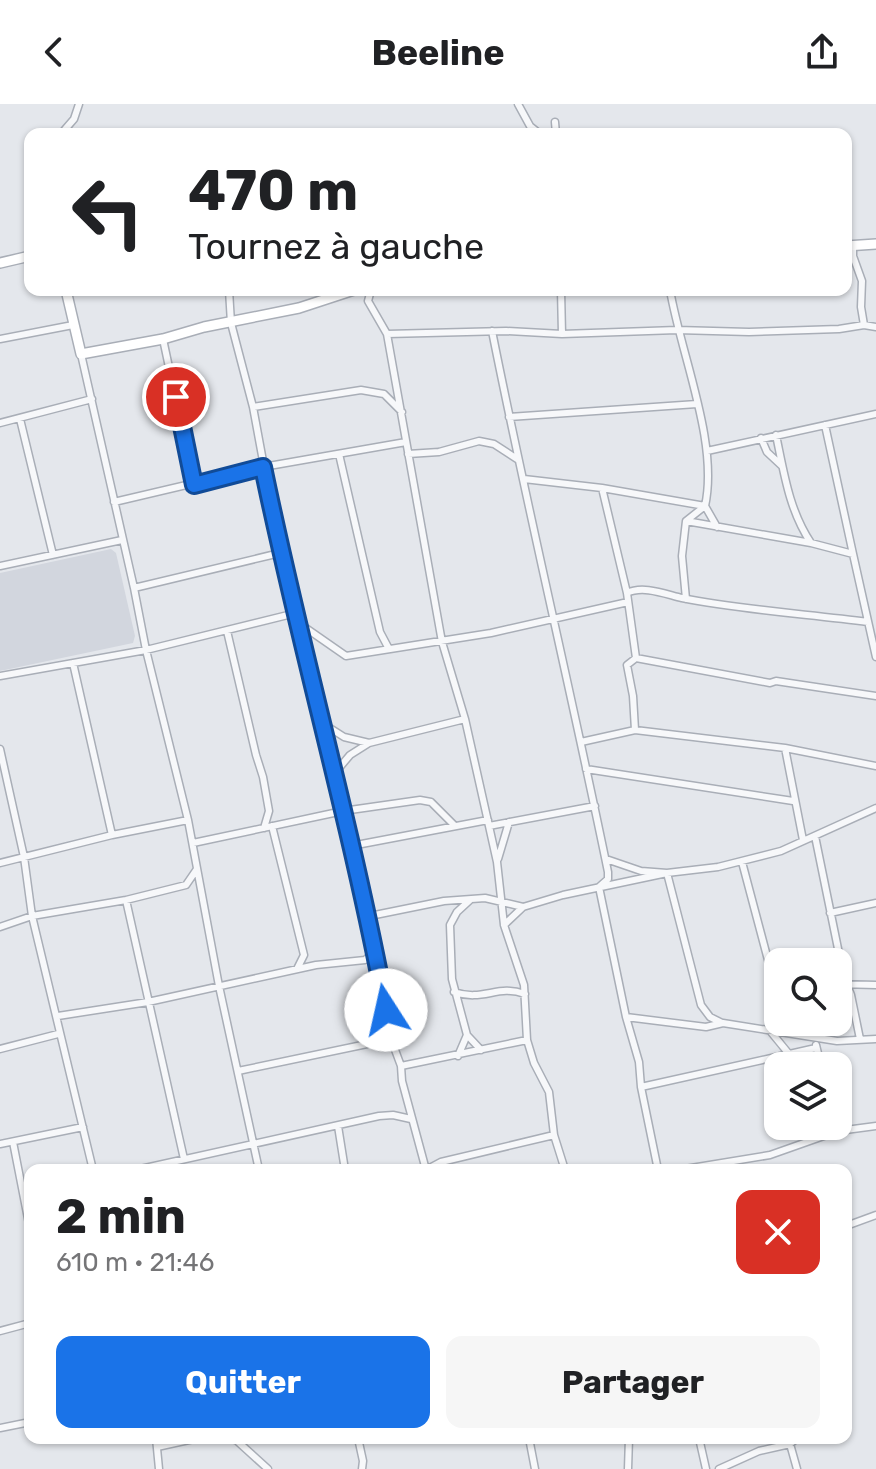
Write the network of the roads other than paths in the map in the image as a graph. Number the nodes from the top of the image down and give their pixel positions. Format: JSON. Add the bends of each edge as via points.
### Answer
{"nodes":[{"id":1,"x":79,"y":104,"type":"edge"},
{"id":2,"x":518,"y":104,"type":"edge"},
{"id":3,"x":555,"y":122,"type":"dead end"},
{"id":4,"x":66,"y":128,"type":"edge"},
{"id":5,"x":532,"y":128,"type":"edge"},
{"id":6,"x":556,"y":128,"type":"edge"},
{"id":7,"x":876,"y":244,"type":"edge"},
{"id":8,"x":852,"y":246,"type":"edge"},
{"id":9,"x":852,"y":253,"type":"edge"},
{"id":10,"x":24,"y":257,"type":"edge"},
{"id":11,"x":0,"y":263,"type":"edge"},
{"id":12,"x":67,"y":296,"type":"edge"},
{"id":13,"x":229,"y":296,"type":"edge"},
{"id":14,"x":337,"y":296,"type":"edge"},
{"id":15,"x":369,"y":296,"type":"edge"},
{"id":16,"x":561,"y":296,"type":"edge"},
{"id":17,"x":671,"y":296,"type":"edge"},
{"id":18,"x":231,"y":323,"type":"junction"},
{"id":19,"x":73,"y":325,"type":"junction"},
{"id":20,"x":864,"y":325,"type":"junction"},
{"id":21,"x":876,"y":327,"type":"edge"},
{"id":22,"x":677,"y":330,"type":"junction"},
{"id":23,"x":492,"y":331,"type":"junction"},
{"id":24,"x":387,"y":334,"type":"junction"},
{"id":25,"x":562,"y":334,"type":"junction"},
{"id":26,"x":0,"y":339,"type":"edge"},
{"id":27,"x":163,"y":339,"type":"junction"},
{"id":28,"x":81,"y":354,"type":"junction"},
{"id":29,"x":92,"y":399,"type":"junction"},
{"id":30,"x":697,"y":404,"type":"junction"},
{"id":31,"x":253,"y":407,"type":"junction"},
{"id":32,"x":402,"y":412,"type":"junction"},
{"id":33,"x":876,"y":414,"type":"edge"},
{"id":34,"x":509,"y":417,"type":"junction"},
{"id":35,"x":20,"y":419,"type":"junction"},
{"id":36,"x":0,"y":423,"type":"edge"},
{"id":37,"x":825,"y":425,"type":"junction"},
{"id":38,"x":776,"y":435,"type":"junction"},
{"id":39,"x":761,"y":438,"type":"junction"},
{"id":40,"x":406,"y":442,"type":"junction"},
{"id":41,"x":707,"y":451,"type":"junction"},
{"id":42,"x":339,"y":454,"type":"junction"},
{"id":43,"x":408,"y":454,"type":"junction"},
{"id":44,"x":517,"y":459,"type":"junction"},
{"id":45,"x":782,"y":466,"type":"junction"},
{"id":46,"x":263,"y":467,"type":"junction"},
{"id":47,"x":524,"y":479,"type":"junction"},
{"id":48,"x":194,"y":485,"type":"junction"},
{"id":49,"x":602,"y":488,"type":"junction"},
{"id":50,"x":114,"y":502,"type":"junction"},
{"id":51,"x":705,"y":506,"type":"junction"},
{"id":52,"x":686,"y":521,"type":"junction"},
{"id":53,"x":717,"y":527,"type":"junction"},
{"id":54,"x":122,"y":540,"type":"junction"},
{"id":55,"x":811,"y":543,"type":"junction"},
{"id":56,"x":280,"y":553,"type":"junction"},
{"id":57,"x":853,"y":554,"type":"junction"},
{"id":58,"x":53,"y":555,"type":"junction"},
{"id":59,"x":0,"y":566,"type":"edge"},
{"id":60,"x":682,"y":583,"type":"junction"},
{"id":61,"x":134,"y":588,"type":"junction"},
{"id":62,"x":673,"y":596,"type":"junction"},
{"id":63,"x":628,"y":598,"type":"junction"},
{"id":64,"x":686,"y":599,"type":"junction"},
{"id":65,"x":876,"y":607,"type":"edge"},
{"id":66,"x":865,"y":609,"type":"junction"},
{"id":67,"x":296,"y":613,"type":"junction"},
{"id":68,"x":555,"y":619,"type":"junction"},
{"id":69,"x":868,"y":622,"type":"junction"},
{"id":70,"x":300,"y":624,"type":"junction"},
{"id":71,"x":227,"y":631,"type":"junction"},
{"id":72,"x":380,"y":632,"type":"junction"},
{"id":73,"x":442,"y":642,"type":"junction"},
{"id":74,"x":389,"y":649,"type":"junction"},
{"id":75,"x":146,"y":650,"type":"junction"},
{"id":76,"x":374,"y":650,"type":"junction"},
{"id":77,"x":876,"y":657,"type":"edge"},
{"id":78,"x":636,"y":658,"type":"junction"},
{"id":79,"x":73,"y":663,"type":"junction"},
{"id":80,"x":0,"y":676,"type":"edge"},
{"id":81,"x":876,"y":696,"type":"edge"},
{"id":82,"x":465,"y":719,"type":"junction"},
{"id":83,"x":322,"y":723,"type":"junction"},
{"id":84,"x":635,"y":730,"type":"junction"},
{"id":85,"x":581,"y":742,"type":"junction"},
{"id":86,"x":369,"y":743,"type":"junction"},
{"id":87,"x":785,"y":748,"type":"junction"},
{"id":88,"x":0,"y":749,"type":"edge"},
{"id":89,"x":876,"y":766,"type":"edge"},
{"id":90,"x":586,"y":769,"type":"junction"},
{"id":91,"x":334,"y":774,"type":"junction"},
{"id":92,"x":10,"y":797,"type":"junction"},
{"id":93,"x":0,"y":799,"type":"edge"},
{"id":94,"x":793,"y":801,"type":"junction"},
{"id":95,"x":595,"y":806,"type":"junction"},
{"id":96,"x":876,"y":808,"type":"edge"},
{"id":97,"x":269,"y":811,"type":"junction"},
{"id":98,"x":343,"y":811,"type":"junction"},
{"id":99,"x":188,"y":820,"type":"junction"},
{"id":100,"x":509,"y":822,"type":"junction"},
{"id":101,"x":489,"y":823,"type":"junction"},
{"id":102,"x":272,"y":826,"type":"junction"},
{"id":103,"x":455,"y":826,"type":"junction"},
{"id":104,"x":112,"y":835,"type":"junction"},
{"id":105,"x":815,"y":836,"type":"junction"},
{"id":106,"x":803,"y":840,"type":"junction"},
{"id":107,"x":193,"y":843,"type":"junction"},
{"id":108,"x":351,"y":846,"type":"junction"},
{"id":109,"x":24,"y":857,"type":"junction"},
{"id":110,"x":606,"y":859,"type":"junction"},
{"id":111,"x":497,"y":862,"type":"junction"},
{"id":112,"x":742,"y":862,"type":"junction"},
{"id":113,"x":0,"y":863,"type":"edge"},
{"id":114,"x":197,"y":869,"type":"junction"},
{"id":115,"x":667,"y":873,"type":"junction"},
{"id":116,"x":599,"y":887,"type":"junction"},
{"id":117,"x":126,"y":900,"type":"junction"},
{"id":118,"x":470,"y":900,"type":"junction"},
{"id":119,"x":500,"y":900,"type":"junction"},
{"id":120,"x":876,"y":903,"type":"edge"},
{"id":121,"x":523,"y":907,"type":"junction"},
{"id":122,"x":830,"y":913,"type":"junction"},
{"id":123,"x":32,"y":916,"type":"junction"},
{"id":124,"x":365,"y":917,"type":"junction"},
{"id":125,"x":504,"y":925,"type":"junction"},
{"id":126,"x":0,"y":927,"type":"edge"},
{"id":127,"x":765,"y":948,"type":"edge"},
{"id":128,"x":838,"y":948,"type":"edge"},
{"id":129,"x":375,"y":951,"type":"junction"},
{"id":130,"x":304,"y":955,"type":"junction"},
{"id":131,"x":316,"y":965,"type":"junction"},
{"id":132,"x":297,"y":969,"type":"junction"},
{"id":133,"x":852,"y":984,"type":"edge"},
{"id":134,"x":876,"y":985,"type":"edge"},
{"id":135,"x":219,"y":986,"type":"junction"},
{"id":136,"x":454,"y":992,"type":"junction"},
{"id":137,"x":525,"y":994,"type":"junction"},
{"id":138,"x":468,"y":996,"type":"junction"},
{"id":139,"x":148,"y":1002,"type":"junction"},
{"id":140,"x":460,"y":1004,"type":"junction"},
{"id":141,"x":852,"y":1005,"type":"edge"},
{"id":142,"x":58,"y":1016,"type":"junction"},
{"id":143,"x":626,"y":1017,"type":"junction"},
{"id":144,"x":710,"y":1017,"type":"junction"},
{"id":145,"x":723,"y":1023,"type":"junction"},
{"id":146,"x":706,"y":1027,"type":"junction"},
{"id":147,"x":764,"y":1031,"type":"edge"},
{"id":148,"x":58,"y":1034,"type":"junction"},
{"id":149,"x":467,"y":1035,"type":"junction"},
{"id":150,"x":774,"y":1036,"type":"edge"},
{"id":151,"x":799,"y":1036,"type":"edge"},
{"id":152,"x":813,"y":1038,"type":"junction"},
{"id":153,"x":391,"y":1039,"type":"junction"},
{"id":154,"x":860,"y":1039,"type":"junction"},
{"id":155,"x":876,"y":1039,"type":"edge"},
{"id":156,"x":527,"y":1040,"type":"junction"},
{"id":157,"x":816,"y":1048,"type":"junction"},
{"id":158,"x":0,"y":1049,"type":"edge"},
{"id":159,"x":481,"y":1050,"type":"junction"},
{"id":160,"x":787,"y":1052,"type":"edge"},
{"id":161,"x":798,"y":1052,"type":"edge"},
{"id":162,"x":817,"y":1052,"type":"edge"},
{"id":163,"x":458,"y":1056,"type":"junction"},
{"id":164,"x":764,"y":1060,"type":"edge"},
{"id":165,"x":401,"y":1066,"type":"junction"},
{"id":166,"x":238,"y":1071,"type":"junction"},
{"id":167,"x":641,"y":1087,"type":"junction"},
{"id":168,"x":411,"y":1119,"type":"junction"},
{"id":169,"x":338,"y":1126,"type":"junction"},
{"id":170,"x":876,"y":1126,"type":"edge"},
{"id":171,"x":83,"y":1127,"type":"junction"},
{"id":172,"x":852,"y":1128,"type":"edge"},
{"id":173,"x":554,"y":1135,"type":"junction"},
{"id":174,"x":809,"y":1140,"type":"edge"},
{"id":175,"x":13,"y":1142,"type":"junction"},
{"id":176,"x":253,"y":1143,"type":"junction"},
{"id":177,"x":0,"y":1144,"type":"edge"},
{"id":178,"x":423,"y":1155,"type":"junction"},
{"id":179,"x":184,"y":1159,"type":"junction"},
{"id":180,"x":441,"y":1162,"type":"junction"},
{"id":181,"x":727,"y":1162,"type":"joint"},
{"id":182,"x":92,"y":1164,"type":"edge"},
{"id":183,"x":162,"y":1164,"type":"edge"},
{"id":184,"x":258,"y":1164,"type":"edge"},
{"id":185,"x":344,"y":1164,"type":"edge"},
{"id":186,"x":425,"y":1164,"type":"edge"},
{"id":187,"x":437,"y":1164,"type":"edge"},
{"id":188,"x":563,"y":1164,"type":"edge"},
{"id":189,"x":657,"y":1164,"type":"edge"},
{"id":190,"x":715,"y":1164,"type":"edge"},
{"id":191,"x":24,"y":1198,"type":"edge"},
{"id":192,"x":876,"y":1215,"type":"edge"},
{"id":193,"x":852,"y":1224,"type":"edge"},
{"id":194,"x":24,"y":1325,"type":"edge"},
{"id":195,"x":0,"y":1331,"type":"edge"},
{"id":196,"x":24,"y":1423,"type":"edge"},
{"id":197,"x":0,"y":1428,"type":"edge"},
{"id":198,"x":157,"y":1444,"type":"edge"},
{"id":199,"x":171,"y":1444,"type":"edge"},
{"id":200,"x":241,"y":1444,"type":"edge"},
{"id":201,"x":359,"y":1444,"type":"edge"},
{"id":202,"x":530,"y":1444,"type":"edge"},
{"id":203,"x":629,"y":1444,"type":"edge"},
{"id":204,"x":700,"y":1444,"type":"edge"},
{"id":205,"x":790,"y":1444,"type":"joint"},
{"id":206,"x":157,"y":1447,"type":"junction"},
{"id":207,"x":359,"y":1468,"type":"edge"},
{"id":208,"x":159,"y":1469,"type":"edge"},
{"id":209,"x":268,"y":1469,"type":"edge"},
{"id":210,"x":535,"y":1469,"type":"edge"},
{"id":211,"x":628,"y":1469,"type":"edge"},
{"id":212,"x":706,"y":1469,"type":"edge"},
{"id":213,"x":719,"y":1469,"type":"edge"},
{"id":214,"x":797,"y":1469,"type":"edge"}],
"edges":[{"from":1,"to":4,"type":"street"},
{"from":2,"to":5,"type":"street"},
{"from":3,"to":6,"type":"street"},
{"from":7,"to":8,"type":"main road"},
{"from":9,"to":20,"type":"street","via":[[862,281]]},
{"from":10,"to":11,"type":"main road"},
{"from":12,"to":19,"type":"main road"},
{"from":13,"to":18,"type":"street"},
{"from":14,"to":18,"type":"main road"},
{"from":15,"to":24,"type":"street"},
{"from":16,"to":25,"type":"street"},
{"from":17,"to":22,"type":"street"},
{"from":18,"to":27,"type":"main road"},
{"from":18,"to":31,"type":"street"},
{"from":19,"to":26,"type":"street"},
{"from":19,"to":28,"type":"main road"},
{"from":20,"to":21,"type":"street"},
{"from":20,"to":22,"type":"street"},
{"from":22,"to":25,"type":"street"},
{"from":22,"to":30,"type":"street"},
{"from":23,"to":24,"type":"street"},
{"from":23,"to":25,"type":"street"},
{"from":23,"to":34,"type":"street"},
{"from":24,"to":32,"type":"street"},
{"from":27,"to":28,"type":"main road"},
{"from":27,"to":48,"type":"street"},
{"from":28,"to":29,"type":"street"},
{"from":29,"to":35,"type":"street"},
{"from":29,"to":50,"type":"street"},
{"from":30,"to":34,"type":"street"},
{"from":30,"to":41,"type":"street"},
{"from":31,"to":32,"type":"street","via":[[361,390],[384,394]]},
{"from":31,"to":46,"type":"street"},
{"from":32,"to":40,"type":"street"},
{"from":33,"to":37,"type":"street"},
{"from":34,"to":44,"type":"street"},
{"from":35,"to":36,"type":"street"},
{"from":35,"to":58,"type":"street"},
{"from":37,"to":38,"type":"street"},
{"from":37,"to":57,"type":"street"},
{"from":38,"to":39,"type":"street"},
{"from":38,"to":45,"type":"street"},
{"from":39,"to":41,"type":"street"},
{"from":39,"to":45,"type":"street"},
{"from":40,"to":42,"type":"street"},
{"from":40,"to":43,"type":"street"},
{"from":41,"to":51,"type":"street","via":[[710,479]]},
{"from":42,"to":46,"type":"street"},
{"from":42,"to":72,"type":"street"},
{"from":43,"to":44,"type":"street","via":[[479,441]]},
{"from":43,"to":73,"type":"street"},
{"from":44,"to":47,"type":"street"},
{"from":45,"to":55,"type":"street","via":[[793,511]]},
{"from":46,"to":48,"type":"street"},
{"from":46,"to":56,"type":"street"},
{"from":47,"to":49,"type":"street"},
{"from":47,"to":68,"type":"street"},
{"from":48,"to":50,"type":"street"},
{"from":49,"to":51,"type":"street"},
{"from":49,"to":63,"type":"street"},
{"from":50,"to":54,"type":"street"},
{"from":51,"to":52,"type":"street"},
{"from":51,"to":53,"type":"street"},
{"from":52,"to":53,"type":"street"},
{"from":52,"to":60,"type":"street"},
{"from":53,"to":55,"type":"street"},
{"from":54,"to":58,"type":"street"},
{"from":54,"to":61,"type":"street"},
{"from":55,"to":57,"type":"street"},
{"from":56,"to":61,"type":"street"},
{"from":56,"to":67,"type":"street"},
{"from":57,"to":66,"type":"street"},
{"from":58,"to":59,"type":"street"},
{"from":60,"to":62,"type":"street"},
{"from":60,"to":64,"type":"street"},
{"from":61,"to":75,"type":"street"},
{"from":62,"to":63,"type":"street","via":[[634,590]]},
{"from":62,"to":64,"type":"street"},
{"from":63,"to":68,"type":"street"},
{"from":63,"to":78,"type":"street"},
{"from":64,"to":69,"type":"street"},
{"from":65,"to":66,"type":"street"},
{"from":66,"to":69,"type":"street"},
{"from":67,"to":70,"type":"street"},
{"from":67,"to":71,"type":"street"},
{"from":68,"to":73,"type":"street"},
{"from":68,"to":85,"type":"street"},
{"from":69,"to":77,"type":"street"},
{"from":70,"to":76,"type":"street","via":[[346,656]]},
{"from":70,"to":83,"type":"street"},
{"from":71,"to":75,"type":"street"},
{"from":71,"to":97,"type":"street"},
{"from":72,"to":74,"type":"street"},
{"from":72,"to":76,"type":"street"},
{"from":73,"to":74,"type":"street"},
{"from":73,"to":82,"type":"street"},
{"from":74,"to":76,"type":"street"},
{"from":75,"to":79,"type":"street"},
{"from":75,"to":99,"type":"street"},
{"from":78,"to":81,"type":"street"},
{"from":78,"to":84,"type":"street","via":[[627,665]]},
{"from":79,"to":80,"type":"street"},
{"from":79,"to":104,"type":"street"},
{"from":82,"to":86,"type":"street"},
{"from":82,"to":101,"type":"street"},
{"from":83,"to":86,"type":"street","via":[[344,737]]},
{"from":83,"to":91,"type":"street"},
{"from":84,"to":85,"type":"street"},
{"from":84,"to":87,"type":"street"},
{"from":85,"to":90,"type":"street"},
{"from":86,"to":91,"type":"street"},
{"from":87,"to":89,"type":"street"},
{"from":87,"to":94,"type":"street"},
{"from":88,"to":92,"type":"street"},
{"from":90,"to":94,"type":"street"},
{"from":90,"to":95,"type":"street"},
{"from":91,"to":98,"type":"street"},
{"from":92,"to":93,"type":"street"},
{"from":92,"to":109,"type":"street"},
{"from":94,"to":106,"type":"street"},
{"from":95,"to":100,"type":"street"},
{"from":95,"to":110,"type":"street"},
{"from":96,"to":105,"type":"street"},
{"from":97,"to":102,"type":"street"},
{"from":97,"to":102,"type":"street"},
{"from":98,"to":102,"type":"street"},
{"from":98,"to":103,"type":"street","via":[[426,800]]},
{"from":98,"to":108,"type":"street"},
{"from":99,"to":104,"type":"street"},
{"from":99,"to":107,"type":"street"},
{"from":100,"to":101,"type":"street"},
{"from":100,"to":111,"type":"street"},
{"from":101,"to":103,"type":"street"},
{"from":101,"to":111,"type":"street"},
{"from":102,"to":107,"type":"street"},
{"from":102,"to":130,"type":"street"},
{"from":103,"to":108,"type":"street"},
{"from":104,"to":109,"type":"street"},
{"from":105,"to":106,"type":"street"},
{"from":105,"to":122,"type":"street"},
{"from":106,"to":112,"type":"street"},
{"from":107,"to":114,"type":"street"},
{"from":108,"to":124,"type":"street"},
{"from":109,"to":113,"type":"street"},
{"from":109,"to":123,"type":"street"},
{"from":110,"to":115,"type":"street"},
{"from":110,"to":116,"type":"street","via":[[608,879]]},
{"from":111,"to":119,"type":"street"},
{"from":112,"to":115,"type":"street"},
{"from":112,"to":127,"type":"street"},
{"from":114,"to":117,"type":"street","via":[[186,885]]},
{"from":114,"to":135,"type":"street"},
{"from":115,"to":116,"type":"street"},
{"from":115,"to":144,"type":"street","via":[[701,1005]]},
{"from":116,"to":121,"type":"street"},
{"from":116,"to":143,"type":"street"},
{"from":117,"to":123,"type":"street"},
{"from":117,"to":139,"type":"street"},
{"from":118,"to":119,"type":"street"},
{"from":118,"to":124,"type":"street"},
{"from":118,"to":136,"type":"street","via":[[450,925]]},
{"from":119,"to":121,"type":"street"},
{"from":119,"to":125,"type":"street"},
{"from":120,"to":122,"type":"street"},
{"from":121,"to":125,"type":"street"},
{"from":122,"to":128,"type":"street"},
{"from":123,"to":126,"type":"street"},
{"from":123,"to":142,"type":"street"},
{"from":124,"to":129,"type":"street"},
{"from":125,"to":137,"type":"street"},
{"from":129,"to":131,"type":"street","via":[[365,960]]},
{"from":129,"to":153,"type":"street"},
{"from":130,"to":131,"type":"street"},
{"from":130,"to":132,"type":"street"},
{"from":131,"to":132,"type":"street"},
{"from":132,"to":135,"type":"street"},
{"from":133,"to":134,"type":"street"},
{"from":135,"to":139,"type":"street"},
{"from":135,"to":166,"type":"street"},
{"from":136,"to":138,"type":"street"},
{"from":136,"to":140,"type":"street"},
{"from":137,"to":138,"type":"street","via":[[506,989]]},
{"from":137,"to":156,"type":"street"},
{"from":138,"to":140,"type":"street"},
{"from":139,"to":142,"type":"street"},
{"from":139,"to":179,"type":"street"},
{"from":140,"to":149,"type":"street"},
{"from":141,"to":154,"type":"street"},
{"from":142,"to":148,"type":"street"},
{"from":143,"to":146,"type":"street"},
{"from":143,"to":167,"type":"street"},
{"from":144,"to":145,"type":"street"},
{"from":144,"to":146,"type":"street"},
{"from":145,"to":146,"type":"street"},
{"from":145,"to":147,"type":"street"},
{"from":148,"to":158,"type":"street"},
{"from":148,"to":171,"type":"street"},
{"from":149,"to":159,"type":"street"},
{"from":149,"to":163,"type":"street"},
{"from":150,"to":160,"type":"street"},
{"from":151,"to":152,"type":"street"},
{"from":152,"to":154,"type":"street"},
{"from":152,"to":157,"type":"street"},
{"from":153,"to":165,"type":"street"},
{"from":153,"to":166,"type":"street"},
{"from":154,"to":155,"type":"street"},
{"from":156,"to":159,"type":"street"},
{"from":156,"to":173,"type":"street","via":[[549,1092]]},
{"from":157,"to":161,"type":"street"},
{"from":157,"to":162,"type":"street"},
{"from":159,"to":163,"type":"street"},
{"from":163,"to":165,"type":"street"},
{"from":164,"to":167,"type":"street"},
{"from":165,"to":168,"type":"street"},
{"from":166,"to":176,"type":"street"},
{"from":167,"to":189,"type":"street"},
{"from":168,"to":169,"type":"street","via":[[379,1116]]},
{"from":168,"to":178,"type":"street"},
{"from":169,"to":176,"type":"street"},
{"from":169,"to":185,"type":"street"},
{"from":170,"to":172,"type":"street"},
{"from":171,"to":175,"type":"street"},
{"from":171,"to":182,"type":"street"},
{"from":173,"to":180,"type":"street"},
{"from":173,"to":188,"type":"street"},
{"from":174,"to":181,"type":"street","via":[[770,1155]]},
{"from":175,"to":177,"type":"street"},
{"from":175,"to":191,"type":"street"},
{"from":176,"to":179,"type":"street"},
{"from":176,"to":184,"type":"street"},
{"from":178,"to":180,"type":"street"},
{"from":178,"to":186,"type":"street"},
{"from":179,"to":183,"type":"street"},
{"from":180,"to":187,"type":"street"},
{"from":181,"to":190,"type":"street"},
{"from":192,"to":193,"type":"street"},
{"from":194,"to":195,"type":"street"},
{"from":196,"to":197,"type":"street"},
{"from":198,"to":206,"type":"street"},
{"from":199,"to":206,"type":"street"},
{"from":200,"to":209,"type":"street"},
{"from":201,"to":207,"type":"street"},
{"from":202,"to":210,"type":"street"},
{"from":203,"to":211,"type":"street"},
{"from":204,"to":212,"type":"street"},
{"from":205,"to":213,"type":"street"},
{"from":205,"to":214,"type":"street"},
{"from":206,"to":208,"type":"street"}]}
